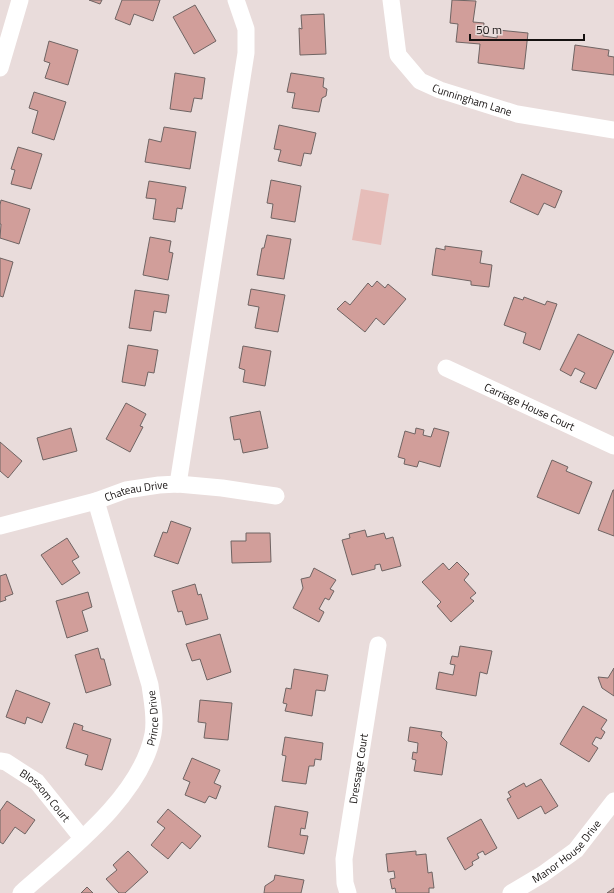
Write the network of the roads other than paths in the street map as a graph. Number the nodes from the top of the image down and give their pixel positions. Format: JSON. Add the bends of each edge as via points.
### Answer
{"nodes":[{"id":1,"x":20,"y":0,"type":"edge"},
{"id":2,"x":236,"y":0,"type":"edge"},
{"id":3,"x":391,"y":0,"type":"edge"},
{"id":4,"x":0,"y":68,"type":"edge"},
{"id":5,"x":614,"y":130,"type":"edge"},
{"id":6,"x":446,"y":368,"type":"dead end"},
{"id":7,"x":614,"y":446,"type":"edge"},
{"id":8,"x":178,"y":484,"type":"junction"},
{"id":9,"x":276,"y":496,"type":"dead end"},
{"id":10,"x":96,"y":501,"type":"junction"},
{"id":11,"x":0,"y":526,"type":"edge"},
{"id":12,"x":378,"y":645,"type":"dead end"},
{"id":13,"x":0,"y":761,"type":"edge"},
{"id":14,"x":614,"y":801,"type":"edge"},
{"id":15,"x":82,"y":838,"type":"junction"},
{"id":16,"x":21,"y":893,"type":"edge"},
{"id":17,"x":348,"y":893,"type":"edge"},
{"id":18,"x":511,"y":893,"type":"edge"}],
"edges":[{"from":1,"to":4,"type":"street"},
{"from":2,"to":8,"type":"street","via":[[246,29],[246,53]]},
{"from":3,"to":5,"type":"street","name":"Cunningham Lane","via":[[398,55],[420,81],[440,90],[517,114]]},
{"from":6,"to":7,"type":"street","name":"Carriage House Court"},
{"from":8,"to":9,"type":"street","name":"Chateau Drive"},
{"from":8,"to":10,"type":"street","name":"Chateau Drive","via":[[126,490]]},
{"from":10,"to":11,"type":"street","name":"Chateau Drive"},
{"from":10,"to":15,"type":"street","name":"Prince Drive","via":[[150,685],[154,712],[153,734],[134,780],[104,817]]},
{"from":12,"to":17,"type":"street","name":"Dressage Court","via":[[344,859]]},
{"from":13,"to":15,"type":"street","name":"Blossom Court","via":[[6,762],[36,782]]},
{"from":14,"to":18,"type":"street","name":"Manor House Drive","via":[[576,850]]},
{"from":15,"to":16,"type":"street","name":"Prince Drive"}]}
